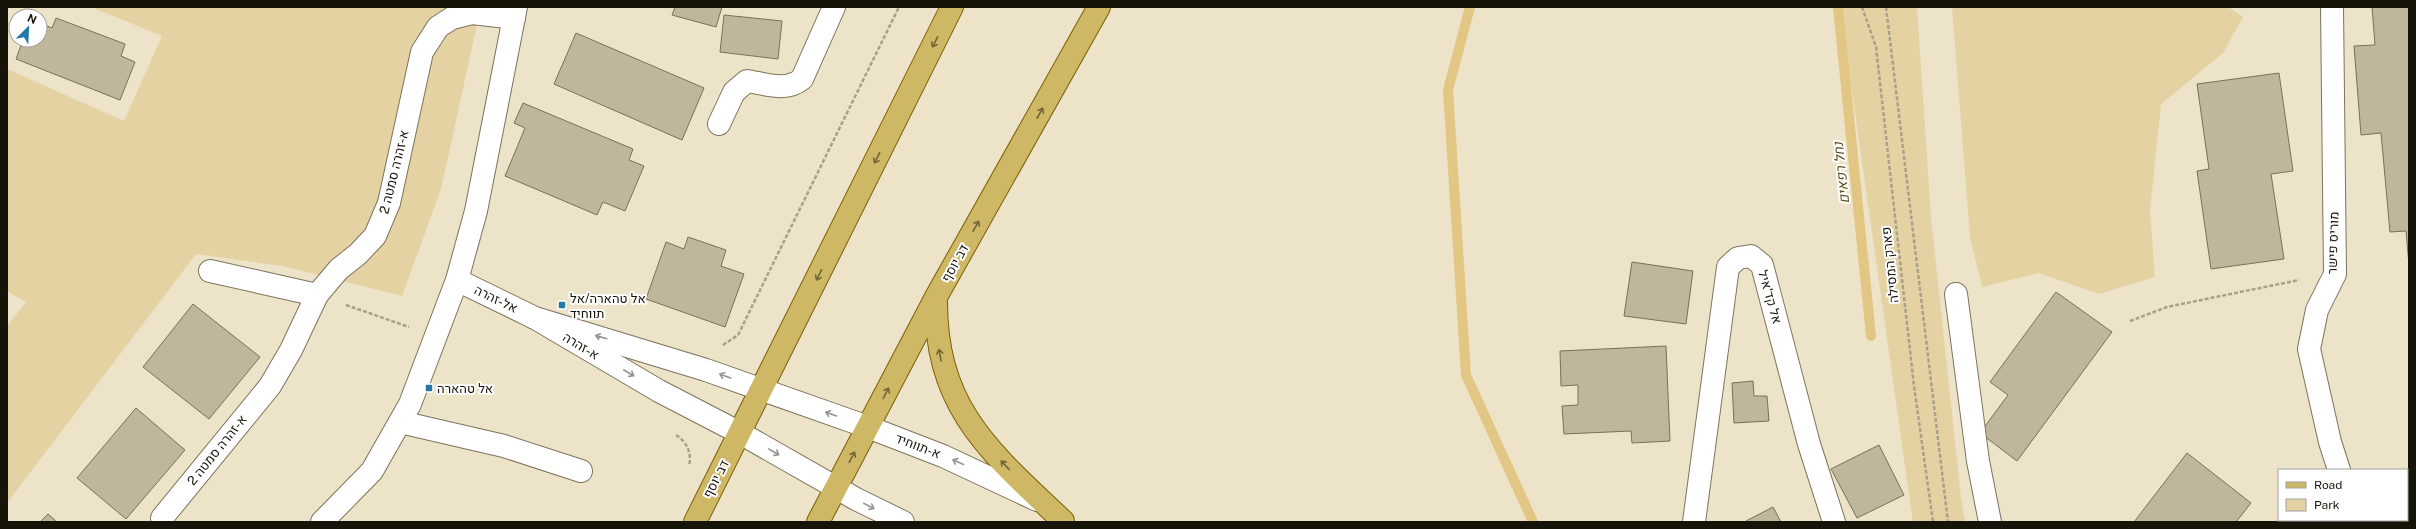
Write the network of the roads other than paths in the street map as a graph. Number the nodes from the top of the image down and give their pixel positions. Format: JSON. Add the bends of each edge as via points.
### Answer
{"nodes":[{"id":1,"x":834,"y":7,"type":"edge"},
{"id":2,"x":952,"y":7,"type":"edge"},
{"id":3,"x":1099,"y":7,"type":"edge"},
{"id":4,"x":2332,"y":7,"type":"edge"},
{"id":5,"x":515,"y":13,"type":"edge"},
{"id":6,"x":718,"y":124,"type":"dead end"},
{"id":7,"x":210,"y":271,"type":"dead end"},
{"id":8,"x":457,"y":280,"type":"junction"},
{"id":9,"x":1956,"y":294,"type":"dead end"},
{"id":10,"x":317,"y":295,"type":"junction"},
{"id":11,"x":936,"y":297,"type":"junction"},
{"id":12,"x":535,"y":318,"type":"junction"},
{"id":13,"x":762,"y":390,"type":"junction"},
{"id":14,"x":400,"y":422,"type":"junction"},
{"id":15,"x":868,"y":427,"type":"junction"},
{"id":16,"x":740,"y":433,"type":"junction"},
{"id":17,"x":2339,"y":469,"type":"edge"},
{"id":18,"x":581,"y":471,"type":"dead end"},
{"id":19,"x":836,"y":488,"type":"junction"},
{"id":20,"x":162,"y":518,"type":"dead end"},
{"id":21,"x":322,"y":522,"type":"edge"},
{"id":22,"x":695,"y":522,"type":"edge"},
{"id":23,"x":818,"y":522,"type":"edge"},
{"id":24,"x":903,"y":522,"type":"edge"},
{"id":25,"x":1064,"y":522,"type":"edge"},
{"id":26,"x":1694,"y":522,"type":"edge"},
{"id":27,"x":1834,"y":522,"type":"edge"},
{"id":28,"x":1990,"y":522,"type":"edge"}],
"edges":[{"from":1,"to":6,"type":"street","via":[[802,79],[794,85],[780,87],[747,81],[734,92]]},
{"from":2,"to":13,"type":"main road","name":"דב יוסף","one_way":true},
{"from":11,"to":3,"type":"main road","name":"דב יוסף","one_way":true},
{"from":4,"to":17,"type":"street","name":"מוריס פישר","via":[[2335,274],[2317,310],[2309,349]]},
{"from":5,"to":8,"type":"street","via":[[476,211]]},
{"from":5,"to":10,"type":"street","name":"א-זהרה סמטה 2","via":[[472,13],[452,18],[438,28],[422,52],[389,202],[375,236],[358,254],[338,269]]},
{"from":7,"to":10,"type":"street"},
{"from":8,"to":12,"type":"street","name":"אל-זהרה"},
{"from":8,"to":14,"type":"street","via":[[410,404]]},
{"from":9,"to":28,"type":"street","via":[[1978,460]]},
{"from":10,"to":20,"type":"street","name":"א-זהרה סמטה 2","via":[[291,350],[270,386]]},
{"from":15,"to":11,"type":"main road","name":"דב יוסף","one_way":true},
{"from":25,"to":11,"type":"main road","one_way":true,"via":[[1004,465],[959,408],[948,383],[940,354]]},
{"from":13,"to":12,"type":"street","name":"א-זהרה","one_way":true,"via":[[706,370]]},
{"from":12,"to":16,"type":"street","name":"א-זהרה","one_way":true},
{"from":15,"to":13,"type":"street","name":"א-תווחיד","one_way":true},
{"from":13,"to":16,"type":"main road","name":"דב יוסף"},
{"from":14,"to":18,"type":"street","via":[[504,446]]},
{"from":14,"to":21,"type":"street","via":[[372,470]]},
{"from":19,"to":15,"type":"main road","name":"דב יוסף","one_way":true},
{"from":25,"to":15,"type":"street","name":"א-תווחיד","one_way":true,"via":[[1036,499],[1017,489],[943,456]]},
{"from":16,"to":19,"type":"street","name":"א-זהרה","one_way":true},
{"from":16,"to":22,"type":"main road","name":"דב יוסף"},
{"from":19,"to":23,"type":"main road","name":"דב יוסף"},
{"from":19,"to":24,"type":"street","one_way":true},
{"from":26,"to":27,"type":"street","name":"אל קד'איל","via":[[1728,267],[1738,258],[1751,256],[1762,265],[1809,444]]}]}
